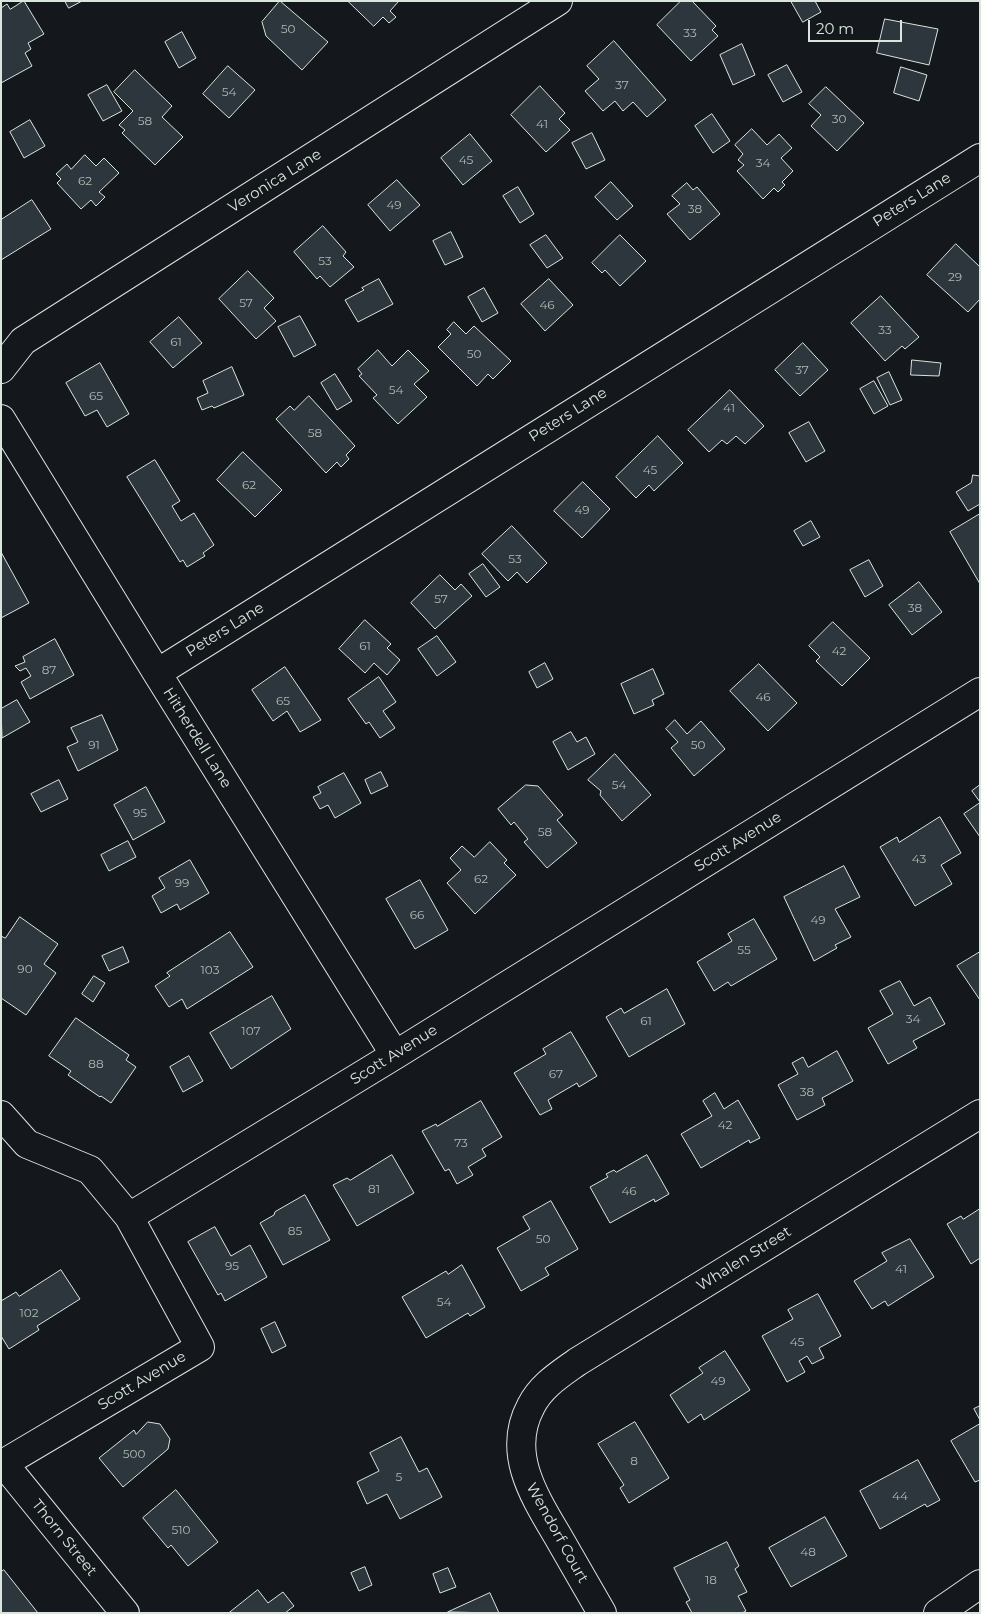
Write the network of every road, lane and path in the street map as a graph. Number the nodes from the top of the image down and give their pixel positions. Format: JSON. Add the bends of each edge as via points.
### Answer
{"nodes":[{"id":1,"x":558,"y":1,"type":"edge"},
{"id":2,"x":980,"y":158,"type":"edge"},
{"id":3,"x":1,"y":369,"type":"edge"},
{"id":4,"x":1,"y":419,"type":"edge"},
{"id":5,"x":157,"y":673,"type":"junction"},
{"id":6,"x":980,"y":692,"type":"edge"},
{"id":7,"x":395,"y":1055,"type":"junction"},
{"id":8,"x":980,"y":1114,"type":"edge"},
{"id":9,"x":1,"y":1115,"type":"edge"},
{"id":10,"x":129,"y":1217,"type":"junction"},
{"id":11,"x":525,"y":1420,"type":"joint"},
{"id":12,"x":2,"y":1464,"type":"edge"},
{"id":13,"x":980,"y":1584,"type":"edge"},
{"id":14,"x":125,"y":1613,"type":"edge"},
{"id":15,"x":602,"y":1613,"type":"edge"},
{"id":16,"x":938,"y":1613,"type":"edge"}],
"edges":[{"from":1,"to":3,"type":"street","name":"Veronica Lane","via":[[23,341]]},
{"from":2,"to":5,"type":"street","name":"Peters Lane"},
{"from":4,"to":5,"type":"street","name":"Hitherdell Lane"},
{"from":5,"to":7,"type":"street","name":"Hitherdell Lane"},
{"from":6,"to":7,"type":"street","name":"Scott Avenue"},
{"from":7,"to":10,"type":"street","name":"Scott Avenue"},
{"from":8,"to":11,"type":"street","name":"Whalen Street","via":[[577,1362],[540,1392]]},
{"from":9,"to":10,"type":"street","via":[[27,1144],[90,1170]]},
{"from":10,"to":12,"type":"street","name":"Scott Avenue","via":[[200,1347]]},
{"from":11,"to":15,"type":"street","name":"Wendorf Court","via":[[521,1448],[526,1476]]},
{"from":12,"to":14,"type":"street","name":"Thorn Street"},
{"from":13,"to":16,"type":"street"}]}
